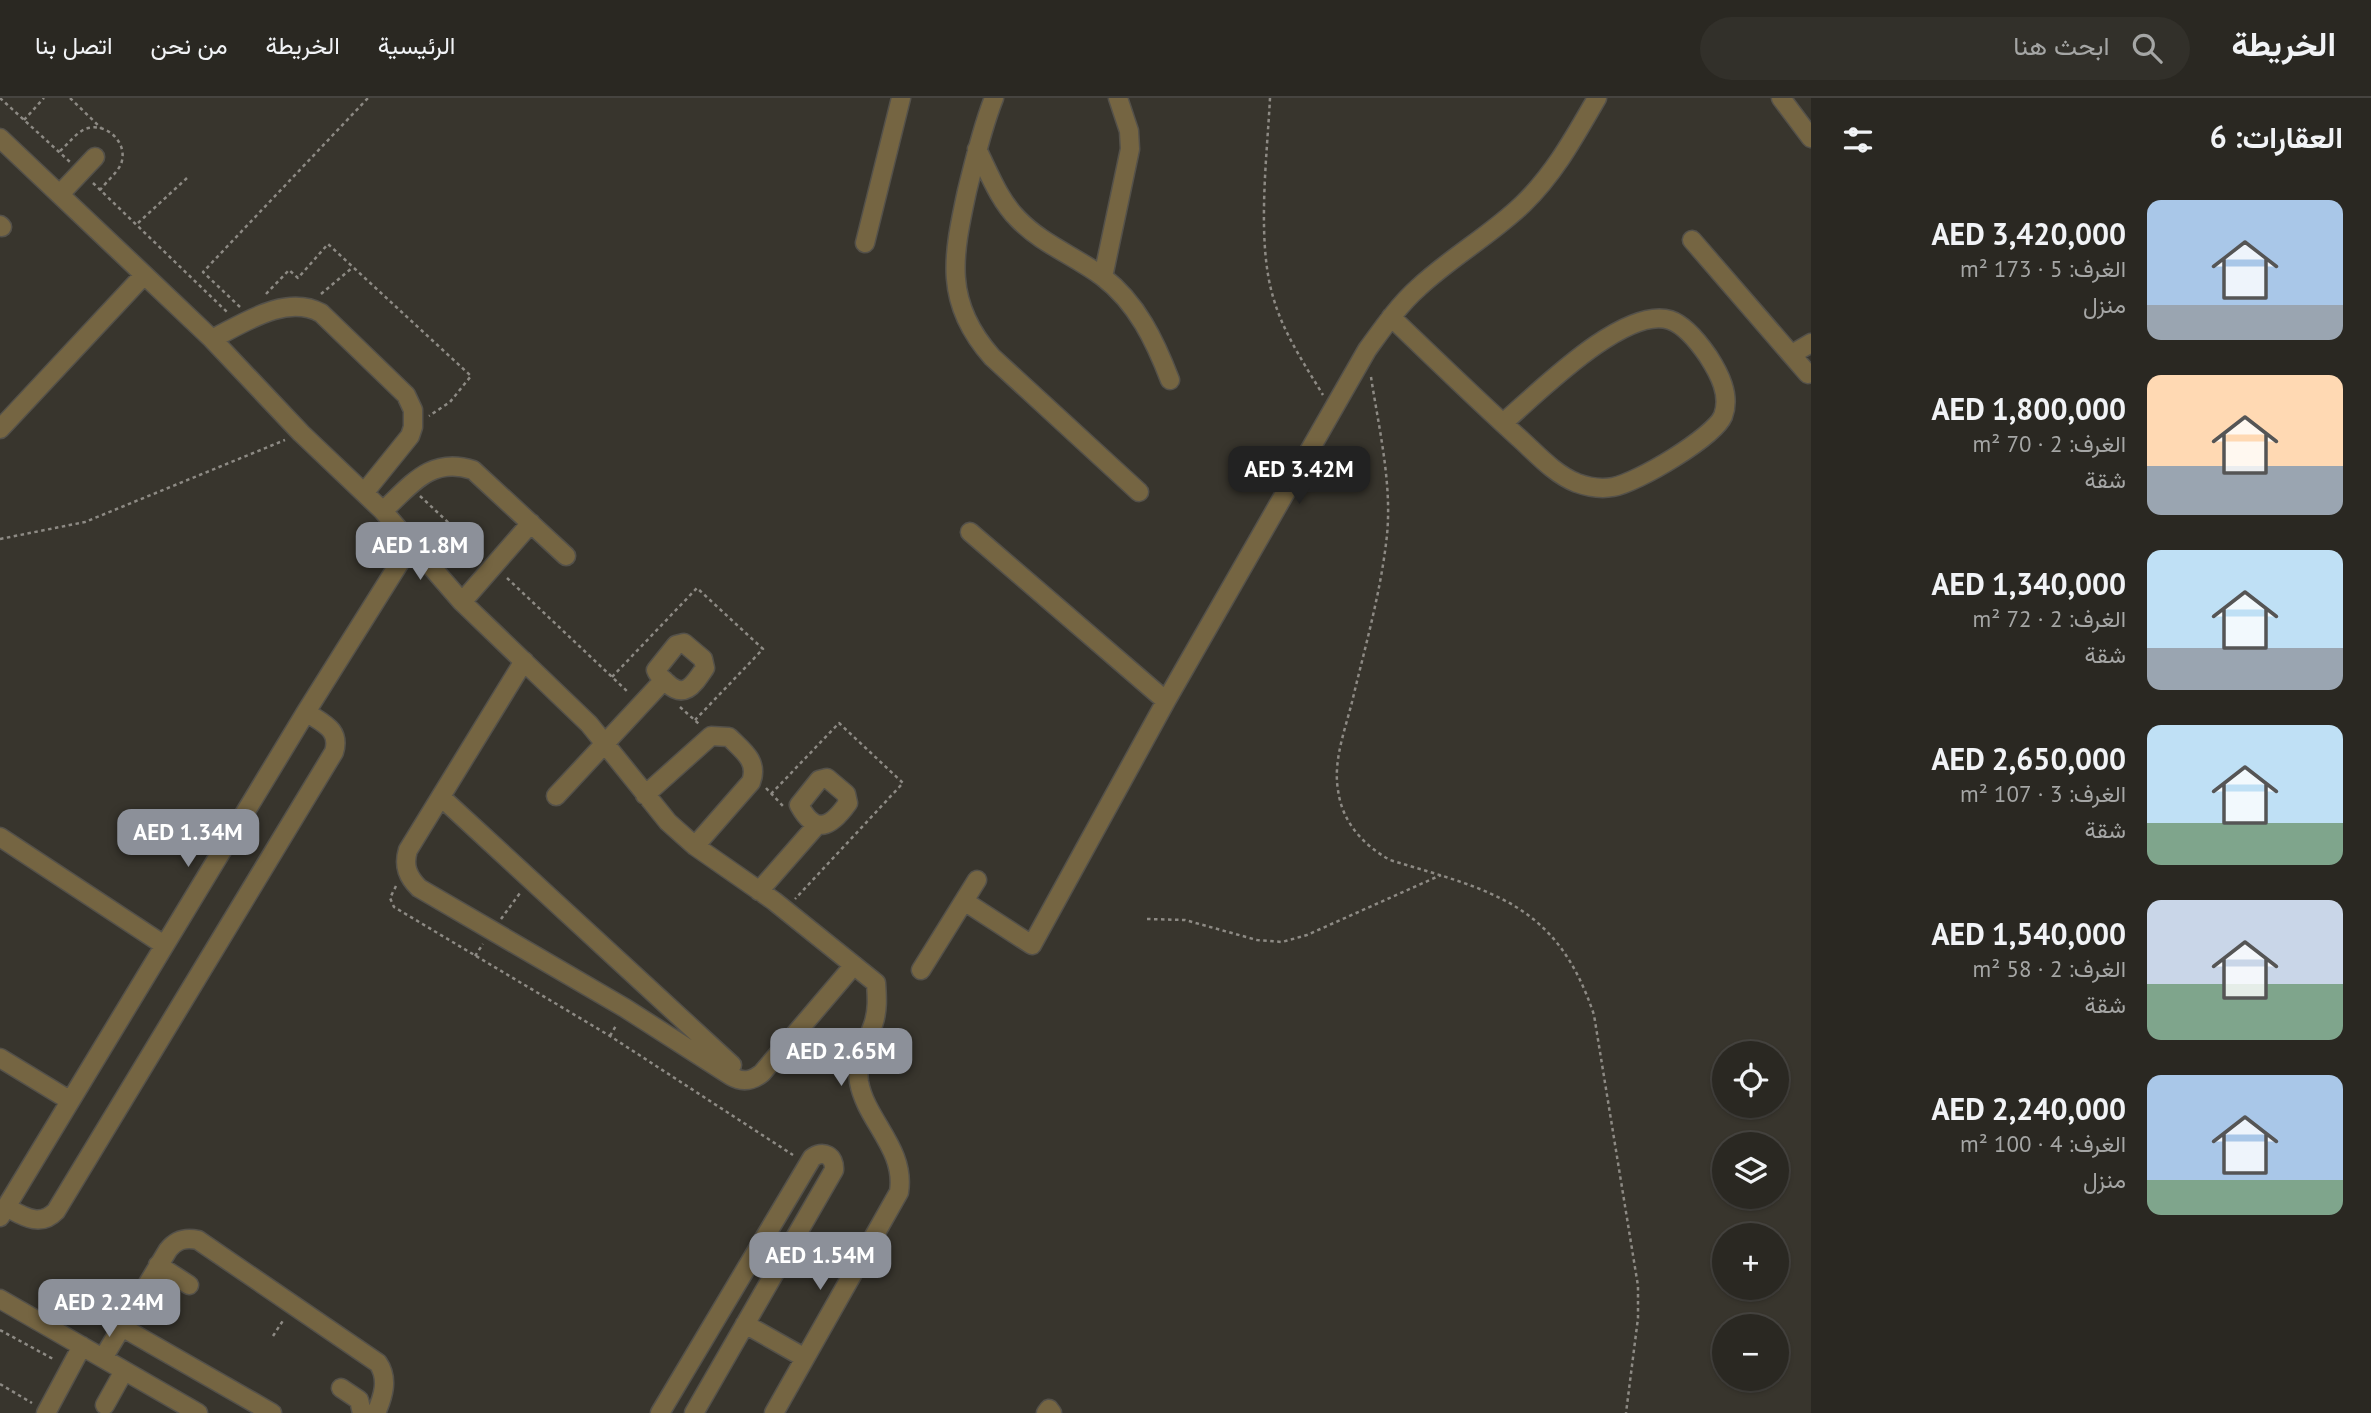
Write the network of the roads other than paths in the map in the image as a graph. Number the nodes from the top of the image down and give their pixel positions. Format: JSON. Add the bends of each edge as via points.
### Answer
{"nodes":[{"id":1,"x":901,"y":98,"type":"edge"},
{"id":2,"x":994,"y":98,"type":"edge"},
{"id":3,"x":1118,"y":98,"type":"edge"},
{"id":4,"x":1597,"y":98,"type":"edge"},
{"id":5,"x":1781,"y":98,"type":"edge"},
{"id":6,"x":0,"y":138,"type":"edge"},
{"id":7,"x":1811,"y":138,"type":"edge"},
{"id":8,"x":977,"y":149,"type":"junction"},
{"id":9,"x":95,"y":157,"type":"dead end"},
{"id":10,"x":60,"y":194,"type":"junction"},
{"id":11,"x":1692,"y":240,"type":"dead end"},
{"id":12,"x":865,"y":243,"type":"dead end"},
{"id":13,"x":145,"y":275,"type":"junction"},
{"id":14,"x":1103,"y":277,"type":"junction"},
{"id":15,"x":1391,"y":317,"type":"junction"},
{"id":16,"x":212,"y":338,"type":"junction"},
{"id":17,"x":1811,"y":343,"type":"edge"},
{"id":18,"x":1792,"y":354,"type":"junction"},
{"id":19,"x":1808,"y":374,"type":"dead end"},
{"id":20,"x":1170,"y":380,"type":"dead end"},
{"id":21,"x":1503,"y":423,"type":"junction"},
{"id":22,"x":0,"y":429,"type":"edge"},
{"id":23,"x":1139,"y":492,"type":"dead end"},
{"id":24,"x":364,"y":493,"type":"junction"},
{"id":25,"x":383,"y":511,"type":"junction"},
{"id":26,"x":531,"y":523,"type":"junction"},
{"id":27,"x":970,"y":533,"type":"dead end"},
{"id":28,"x":412,"y":543,"type":"junction"},
{"id":29,"x":566,"y":556,"type":"dead end"},
{"id":30,"x":462,"y":602,"type":"junction"},
{"id":31,"x":524,"y":661,"type":"junction"},
{"id":32,"x":664,"y":680,"type":"dead end"},
{"id":33,"x":1166,"y":701,"type":"junction"},
{"id":34,"x":306,"y":712,"type":"junction"},
{"id":35,"x":606,"y":743,"type":"junction"},
{"id":36,"x":645,"y":795,"type":"junction"},
{"id":37,"x":556,"y":796,"type":"dead end"},
{"id":38,"x":441,"y":797,"type":"junction"},
{"id":39,"x":817,"y":825,"type":"dead end"},
{"id":40,"x":0,"y":837,"type":"edge"},
{"id":41,"x":695,"y":846,"type":"junction"},
{"id":42,"x":977,"y":880,"type":"dead end"},
{"id":43,"x":759,"y":891,"type":"junction"},
{"id":44,"x":964,"y":901,"type":"junction"},
{"id":45,"x":164,"y":945,"type":"junction"},
{"id":46,"x":854,"y":965,"type":"junction"},
{"id":47,"x":920,"y":970,"type":"dead end"},
{"id":48,"x":0,"y":1058,"type":"edge"},
{"id":49,"x":760,"y":1075,"type":"junction"},
{"id":50,"x":69,"y":1100,"type":"junction"},
{"id":51,"x":3,"y":1212,"type":"edge"},
{"id":52,"x":158,"y":1265,"type":"junction"},
{"id":53,"x":189,"y":1285,"type":"dead end"},
{"id":54,"x":0,"y":1299,"type":"edge"},
{"id":55,"x":724,"y":1304,"type":"junction"},
{"id":56,"x":747,"y":1321,"type":"junction"},
{"id":57,"x":120,"y":1326,"type":"junction"},
{"id":58,"x":711,"y":1326,"type":"junction"},
{"id":59,"x":735,"y":1341,"type":"junction"},
{"id":60,"x":82,"y":1346,"type":"junction"},
{"id":61,"x":103,"y":1358,"type":"junction"},
{"id":62,"x":805,"y":1358,"type":"junction"},
{"id":63,"x":124,"y":1371,"type":"junction"},
{"id":64,"x":341,"y":1388,"type":"dead end"},
{"id":65,"x":105,"y":1405,"type":"dead end"},
{"id":66,"x":42,"y":1410,"type":"edge"},
{"id":67,"x":198,"y":1413,"type":"edge"},
{"id":68,"x":272,"y":1413,"type":"edge"},
{"id":69,"x":362,"y":1413,"type":"edge"},
{"id":70,"x":376,"y":1413,"type":"edge"},
{"id":71,"x":660,"y":1413,"type":"edge"},
{"id":72,"x":694,"y":1413,"type":"edge"},
{"id":73,"x":774,"y":1413,"type":"edge"},
{"id":74,"x":1046,"y":1413,"type":"edge"},
{"id":75,"x":1052,"y":1413,"type":"edge"}],
"edges":[{"from":1,"to":12,"type":"street"},
{"from":2,"to":8,"type":"street"},
{"from":3,"to":14,"type":"street","via":[[1129,131],[1129,149]]},
{"from":4,"to":15,"type":"street","via":[[1563,157],[1537,190],[1419,287]]},
{"from":5,"to":7,"type":"street"},
{"from":6,"to":10,"type":"street"},
{"from":8,"to":14,"type":"street","via":[[1016,217]]},
{"from":8,"to":23,"type":"street","via":[[955,252],[958,297],[967,323],[992,357]]},
{"from":9,"to":10,"type":"street"},
{"from":10,"to":13,"type":"street"},
{"from":11,"to":18,"type":"street"},
{"from":13,"to":16,"type":"street"},
{"from":13,"to":22,"type":"street"},
{"from":14,"to":20,"type":"street","via":[[1143,321]]},
{"from":15,"to":21,"type":"street"},
{"from":15,"to":33,"type":"street","via":[[1331,410]]},
{"from":16,"to":24,"type":"street"},
{"from":16,"to":24,"type":"street","via":[[283,308],[306,307],[321,313],[406,395],[413,410],[410,436]]},
{"from":17,"to":18,"type":"street"},
{"from":18,"to":19,"type":"street"},
{"from":21,"to":21,"type":"street","via":[[1603,340],[1651,319],[1668,319],[1694,339],[1711,361],[1725,393],[1725,410],[1712,431],[1642,476],[1612,488],[1595,488],[1564,477]]},
{"from":24,"to":25,"type":"street"},
{"from":25,"to":26,"type":"street","via":[[426,472],[460,466],[473,470]]},
{"from":25,"to":28,"type":"street"},
{"from":26,"to":29,"type":"street"},
{"from":26,"to":30,"type":"street"},
{"from":27,"to":33,"type":"street"},
{"from":28,"to":30,"type":"street"},
{"from":28,"to":34,"type":"street"},
{"from":30,"to":31,"type":"street"},
{"from":31,"to":35,"type":"street"},
{"from":31,"to":38,"type":"street"},
{"from":32,"to":35,"type":"street"},
{"from":33,"to":44,"type":"street","via":[[1032,945]]},
{"from":34,"to":45,"type":"street"},
{"from":34,"to":51,"type":"street","via":[[335,733],[334,752],[57,1211],[36,1221]]},
{"from":35,"to":36,"type":"street"},
{"from":35,"to":37,"type":"street"},
{"from":36,"to":41,"type":"street"},
{"from":36,"to":41,"type":"street","via":[[711,736],[729,737],[750,759],[753,776]]},
{"from":38,"to":49,"type":"street","via":[[722,1058]]},
{"from":38,"to":49,"type":"street","via":[[408,850],[406,870],[419,888],[625,1008],[731,1076],[743,1081]]},
{"from":39,"to":43,"type":"street"},
{"from":40,"to":45,"type":"street"},
{"from":41,"to":43,"type":"street"},
{"from":42,"to":44,"type":"street"},
{"from":43,"to":46,"type":"street"},
{"from":44,"to":47,"type":"street"},
{"from":45,"to":50,"type":"street"},
{"from":46,"to":49,"type":"street"},
{"from":46,"to":62,"type":"street","via":[[876,983],[877,993],[873,1026],[860,1055],[860,1087],[891,1147],[900,1181],[895,1201]]},
{"from":48,"to":50,"type":"street"},
{"from":50,"to":51,"type":"street"},
{"from":52,"to":53,"type":"street"},
{"from":52,"to":57,"type":"street"},
{"from":52,"to":70,"type":"street","via":[[178,1241],[198,1240],[378,1363],[384,1385]]},
{"from":54,"to":60,"type":"street"},
{"from":55,"to":56,"type":"street"},
{"from":55,"to":56,"type":"street","via":[[808,1164],[815,1155],[831,1158],[834,1170]]},
{"from":55,"to":58,"type":"street"},
{"from":56,"to":59,"type":"street"},
{"from":56,"to":62,"type":"street"},
{"from":57,"to":61,"type":"street"},
{"from":57,"to":68,"type":"street"},
{"from":58,"to":59,"type":"street"},
{"from":58,"to":71,"type":"street"},
{"from":59,"to":72,"type":"street"},
{"from":60,"to":61,"type":"street"},
{"from":60,"to":66,"type":"street"},
{"from":61,"to":63,"type":"street"},
{"from":62,"to":73,"type":"street"},
{"from":63,"to":65,"type":"street"},
{"from":63,"to":67,"type":"street"},
{"from":64,"to":69,"type":"street","via":[[359,1400]]},
{"from":74,"to":75,"type":"street","via":[[1049,1409]]}]}
